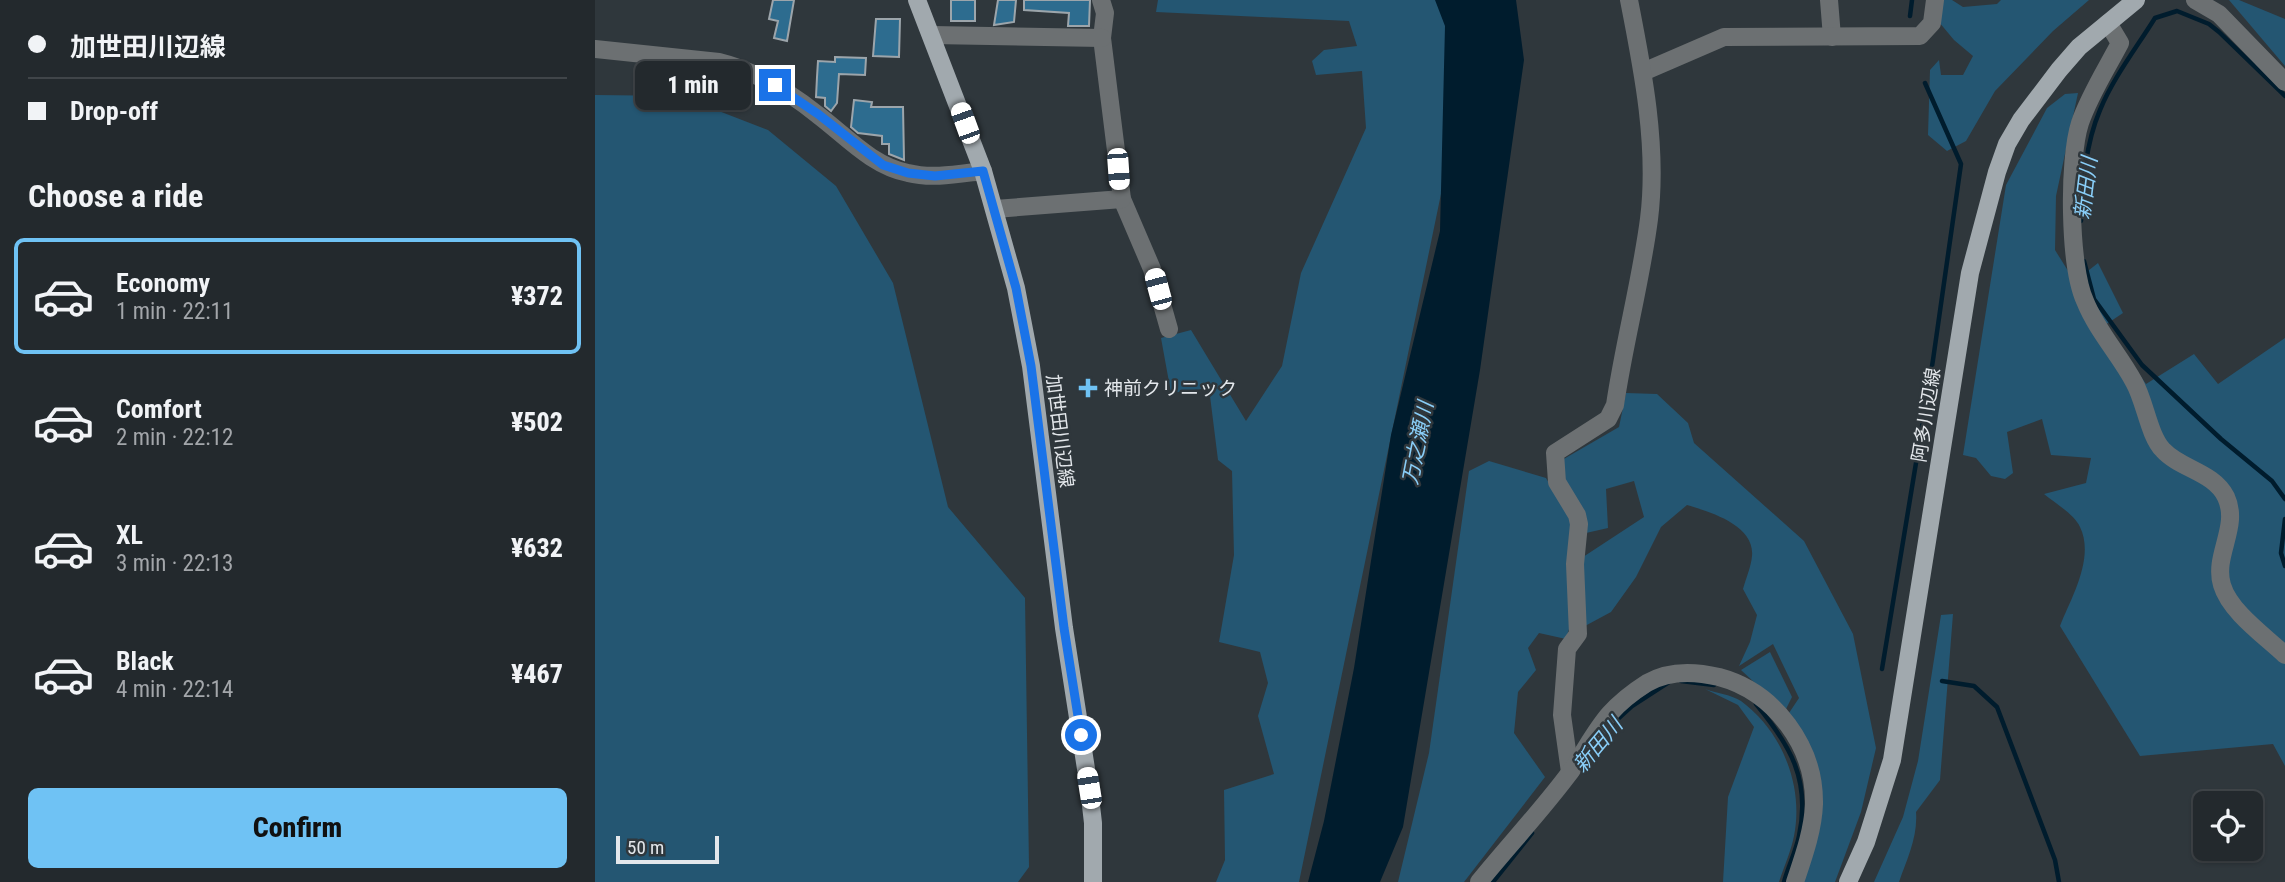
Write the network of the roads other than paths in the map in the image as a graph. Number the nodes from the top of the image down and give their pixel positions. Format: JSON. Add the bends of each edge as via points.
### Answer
{"nodes":[{"id":1,"x":917,"y":0,"type":"edge"},
{"id":2,"x":1101,"y":0,"type":"edge"},
{"id":3,"x":1629,"y":0,"type":"edge"},
{"id":4,"x":1829,"y":0,"type":"edge"},
{"id":5,"x":1935,"y":0,"type":"edge"},
{"id":6,"x":2136,"y":0,"type":"edge"},
{"id":7,"x":2195,"y":0,"type":"edge"},
{"id":8,"x":2108,"y":23,"type":"junction"},
{"id":9,"x":932,"y":35,"type":"junction"},
{"id":10,"x":1832,"y":37,"type":"junction"},
{"id":11,"x":1102,"y":38,"type":"junction"},
{"id":12,"x":595,"y":49,"type":"edge"},
{"id":13,"x":1643,"y":72,"type":"junction"},
{"id":14,"x":2285,"y":82,"type":"edge"},
{"id":15,"x":983,"y":171,"type":"junction"},
{"id":16,"x":1122,"y":199,"type":"junction"},
{"id":17,"x":995,"y":209,"type":"junction"},
{"id":18,"x":1169,"y":328,"type":"dead end"},
{"id":19,"x":2285,"y":655,"type":"edge"},
{"id":20,"x":1570,"y":772,"type":"junction"},
{"id":21,"x":1093,"y":882,"type":"edge"},
{"id":22,"x":1479,"y":882,"type":"edge"},
{"id":23,"x":1795,"y":882,"type":"edge"},
{"id":24,"x":1847,"y":882,"type":"edge"}],
"edges":[{"from":1,"to":9,"type":"main road","name":"加世田川辺線"},
{"from":2,"to":11,"type":"street","via":[[1105,13]]},
{"from":3,"to":13,"type":"street"},
{"from":4,"to":10,"type":"street"},
{"from":5,"to":10,"type":"street","via":[[1932,23],[1920,36]]},
{"from":6,"to":8,"type":"main road","name":"阿多川辺線"},
{"from":7,"to":14,"type":"street","via":[[2219,14]]},
{"from":8,"to":19,"type":"street","via":[[2120,43],[2080,123],[2073,161],[2075,255],[2083,298],[2139,391],[2163,451],[2217,484],[2225,496],[2231,520],[2220,581],[2242,614]]},
{"from":8,"to":24,"type":"main road","name":"阿多川辺線","via":[[2079,47],[2038,97],[2007,144],[1997,172],[1970,273],[1892,760],[1866,842]]},
{"from":9,"to":11,"type":"street"},
{"from":9,"to":15,"type":"main road","name":"加世田川辺線"},
{"from":10,"to":13,"type":"street","via":[[1724,37]]},
{"from":11,"to":16,"type":"street"},
{"from":12,"to":15,"type":"street","via":[[738,66],[795,97],[883,165],[935,176]]},
{"from":13,"to":20,"type":"street","via":[[1650,151],[1649,218],[1615,405],[1608,419],[1555,453],[1557,482],[1579,524],[1575,564],[1578,634],[1567,649],[1562,715]]},
{"from":15,"to":17,"type":"main road","name":"加世田川辺線"},
{"from":16,"to":17,"type":"street"},
{"from":16,"to":18,"type":"street","via":[[1153,269]]},
{"from":17,"to":21,"type":"main road","name":"加世田川辺線","via":[[1031,366],[1089,788]]},
{"from":20,"to":22,"type":"street"},
{"from":20,"to":23,"type":"street","via":[[1602,719],[1650,681],[1683,672],[1710,675],[1747,688],[1776,710],[1792,730],[1810,774],[1814,804]]}]}
